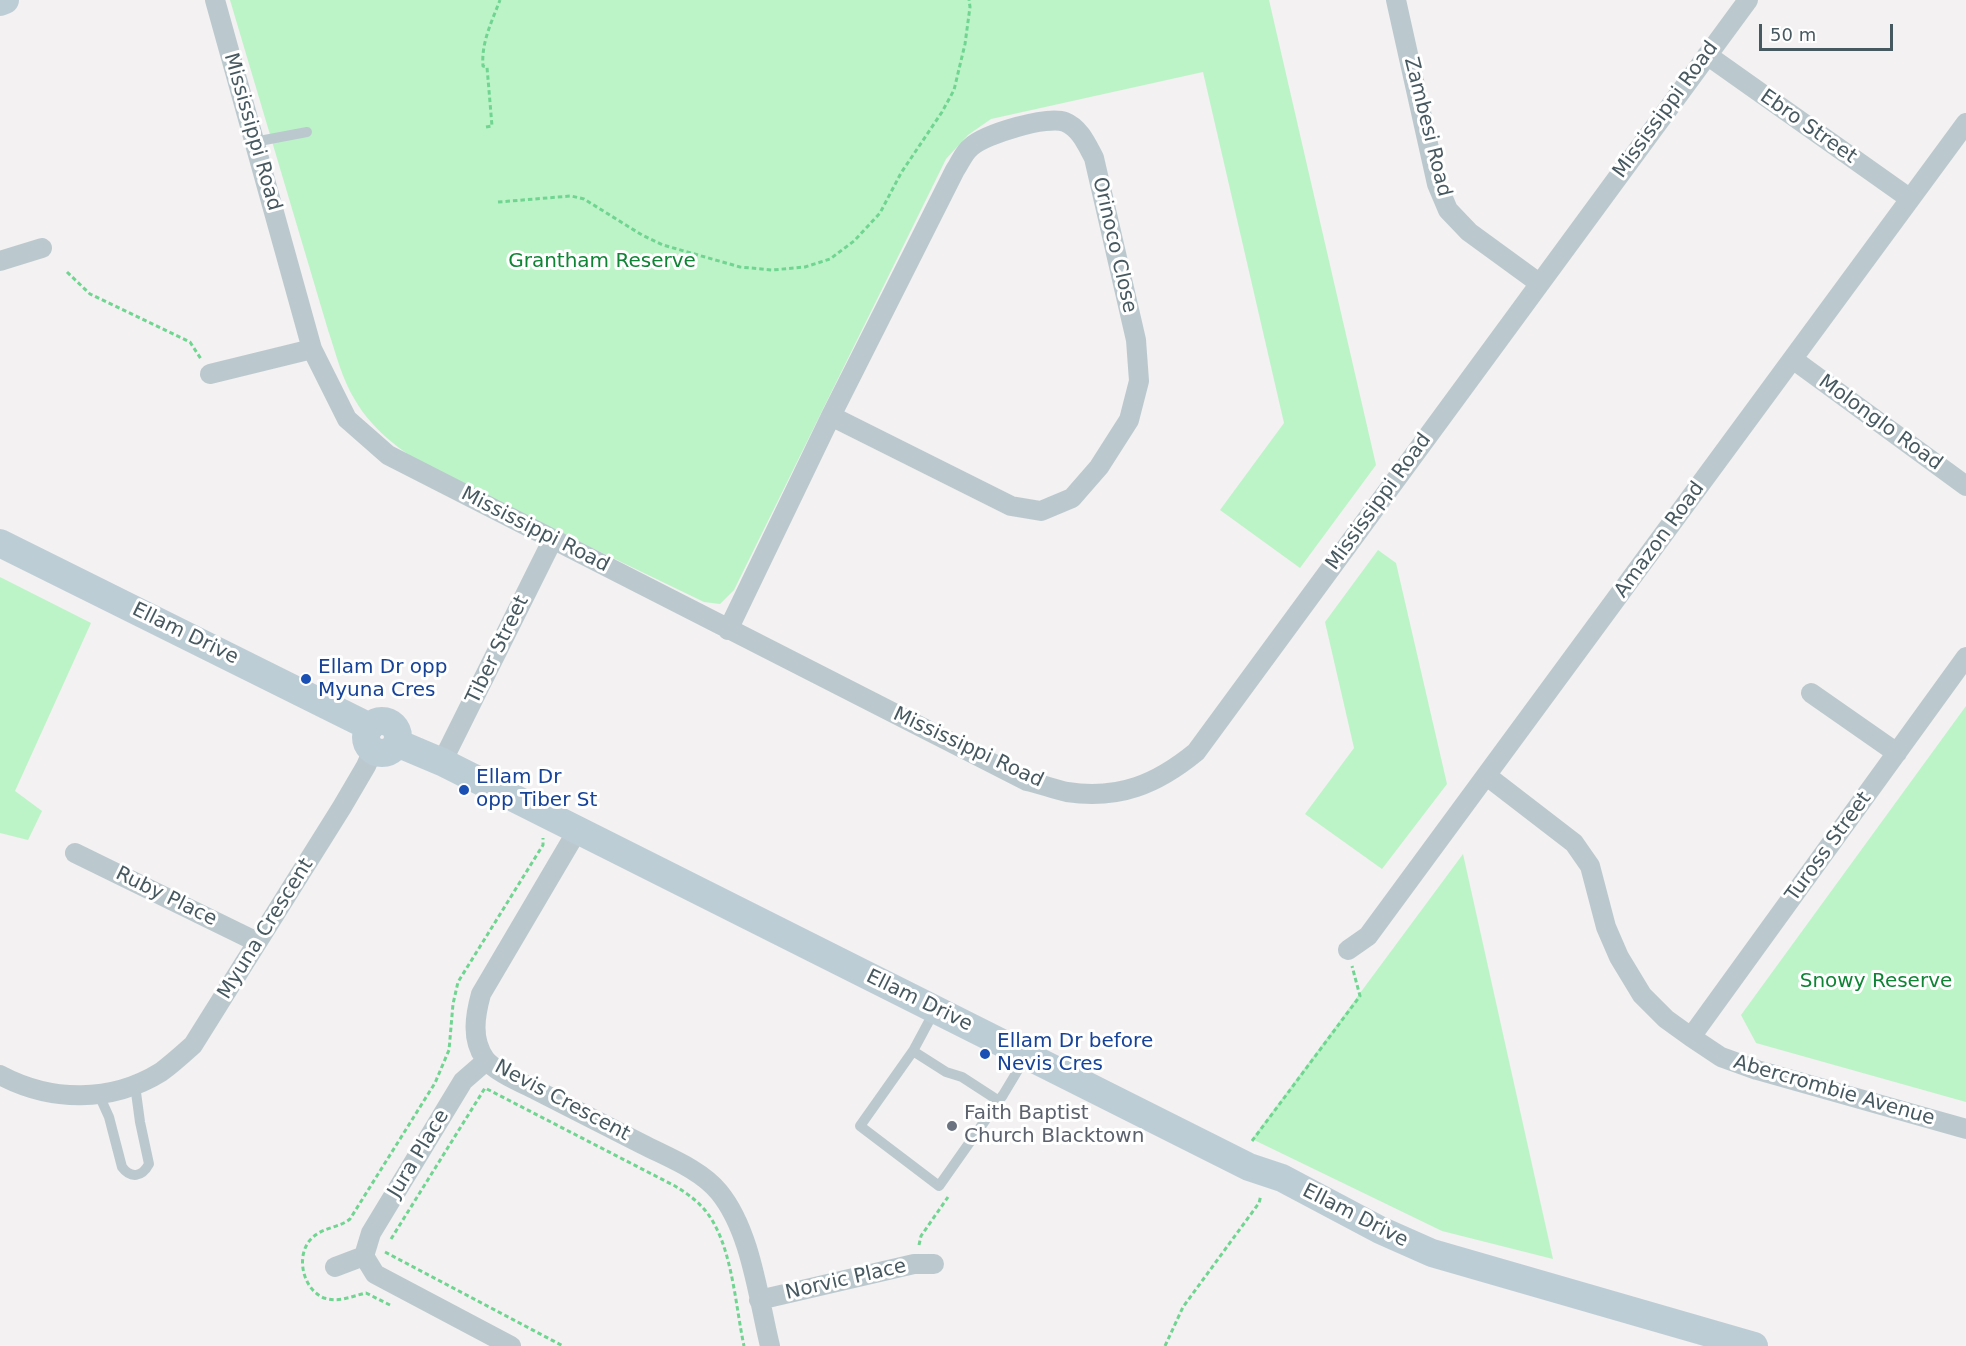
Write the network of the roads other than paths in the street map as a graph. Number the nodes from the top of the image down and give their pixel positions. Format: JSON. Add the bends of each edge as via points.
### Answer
{"nodes":[{"id":1,"x":5,"y":0,"type":"edge"},
{"id":2,"x":215,"y":0,"type":"edge"},
{"id":3,"x":1396,"y":0,"type":"edge"},
{"id":4,"x":1748,"y":0,"type":"edge"},
{"id":5,"x":0,"y":2,"type":"edge"},
{"id":6,"x":1707,"y":55,"type":"junction"},
{"id":7,"x":1966,"y":123,"type":"edge"},
{"id":8,"x":306,"y":132,"type":"dead end"},
{"id":9,"x":254,"y":142,"type":"junction"},
{"id":10,"x":1909,"y":198,"type":"junction"},
{"id":11,"x":42,"y":248,"type":"dead end"},
{"id":12,"x":0,"y":261,"type":"edge"},
{"id":13,"x":1539,"y":283,"type":"junction"},
{"id":14,"x":312,"y":349,"type":"junction"},
{"id":15,"x":1794,"y":360,"type":"junction"},
{"id":16,"x":210,"y":374,"type":"road end"},
{"id":17,"x":831,"y":416,"type":"junction"},
{"id":18,"x":1966,"y":486,"type":"edge"},
{"id":19,"x":553,"y":539,"type":"junction"},
{"id":20,"x":0,"y":543,"type":"edge"},
{"id":21,"x":728,"y":630,"type":"junction"},
{"id":22,"x":1966,"y":657,"type":"edge"},
{"id":23,"x":1811,"y":693,"type":"dead end"},
{"id":24,"x":380,"y":740,"type":"junction"},
{"id":25,"x":1897,"y":753,"type":"junction"},
{"id":26,"x":442,"y":762,"type":"junction"},
{"id":27,"x":1487,"y":776,"type":"junction"},
{"id":28,"x":578,"y":831,"type":"junction"},
{"id":29,"x":75,"y":853,"type":"dead end"},
{"id":30,"x":257,"y":942,"type":"junction"},
{"id":31,"x":1348,"y":950,"type":"road end"},
{"id":32,"x":935,"y":1009,"type":"junction"},
{"id":33,"x":1691,"y":1037,"type":"junction"},
{"id":34,"x":913,"y":1052,"type":"junction"},
{"id":35,"x":1027,"y":1055,"type":"junction"},
{"id":36,"x":486,"y":1061,"type":"junction"},
{"id":37,"x":0,"y":1075,"type":"edge"},
{"id":38,"x":135,"y":1085,"type":"junction"},
{"id":39,"x":99,"y":1095,"type":"junction"},
{"id":40,"x":999,"y":1101,"type":"junction"},
{"id":41,"x":1966,"y":1130,"type":"edge"},
{"id":42,"x":374,"y":1254,"type":"junction"},
{"id":43,"x":934,"y":1264,"type":"dead end"},
{"id":44,"x":335,"y":1267,"type":"dead end"},
{"id":45,"x":759,"y":1300,"type":"junction"},
{"id":46,"x":511,"y":1346,"type":"edge"},
{"id":47,"x":770,"y":1346,"type":"edge"},
{"id":48,"x":1754,"y":1346,"type":"edge"}],
"edges":[{"from":1,"to":5,"type":"street"},
{"from":2,"to":9,"type":"street","name":"Mississippi Road"},
{"from":3,"to":13,"type":"street","name":"Zambesi Road","via":[[1437,184],[1448,210],[1469,232]]},
{"from":4,"to":6,"type":"street","name":"Mississippi Road"},
{"from":6,"to":10,"type":"street","name":"Ebro Street"},
{"from":6,"to":13,"type":"street","name":"Mississippi Road"},
{"from":7,"to":10,"type":"street","name":"Amazon Road"},
{"from":8,"to":9,"type":"lane"},
{"from":9,"to":14,"type":"street","name":"Mississippi Road"},
{"from":10,"to":15,"type":"street","name":"Amazon Road"},
{"from":11,"to":12,"type":"street"},
{"from":13,"to":21,"type":"street","name":"Mississippi Road","via":[[1197,752],[1145,785],[1104,794],[1066,792],[1027,781]]},
{"from":14,"to":16,"type":"street"},
{"from":14,"to":19,"type":"street","name":"Mississippi Road","via":[[347,419],[388,454]]},
{"from":15,"to":18,"type":"street","name":"Molonglo Road"},
{"from":15,"to":27,"type":"street","name":"Amazon Road"},
{"from":17,"to":17,"type":"street","name":"Orinoco Close","via":[[970,147],[992,134],[1043,121],[1065,122],[1083,136],[1100,181],[1136,340],[1138,381],[1130,420],[1099,467],[1072,498],[1041,511],[1011,506]]},
{"from":17,"to":21,"type":"street","name":"Orinoco Close"},
{"from":19,"to":21,"type":"street","name":"Mississippi Road"},
{"from":19,"to":26,"type":"street","name":"Tiber Street"},
{"from":20,"to":24,"type":"street","name":"Ellam Drive"},
{"from":22,"to":25,"type":"street","name":"Tuross Street"},
{"from":23,"to":25,"type":"street"},
{"from":24,"to":26,"type":"street","name":"Ellam Drive"},
{"from":24,"to":30,"type":"street","name":"Myuna Crescent"},
{"from":25,"to":33,"type":"street","name":"Tuross Street"},
{"from":26,"to":28,"type":"street","name":"Ellam Drive"},
{"from":27,"to":31,"type":"street","name":"Amazon Road","via":[[1368,936]]},
{"from":27,"to":33,"type":"street","name":"Abercrombie Avenue","via":[[1574,843],[1590,866],[1605,927],[1619,957],[1642,995]]},
{"from":28,"to":32,"type":"street","name":"Ellam Drive"},
{"from":28,"to":36,"type":"street","name":"Nevis Crescent","via":[[481,994],[475,1018],[477,1043]]},
{"from":29,"to":30,"type":"street","name":"Ruby Place"},
{"from":30,"to":38,"type":"street","name":"Myuna Crescent","via":[[193,1045],[161,1071]]},
{"from":32,"to":34,"type":"lane"},
{"from":32,"to":35,"type":"street","name":"Ellam Drive"},
{"from":33,"to":41,"type":"street","name":"Abercrombie Avenue","via":[[1722,1057],[1757,1070]]},
{"from":34,"to":40,"type":"lane"},
{"from":34,"to":40,"type":"lane","via":[[860,1126],[939,1186]]},
{"from":35,"to":40,"type":"lane"},
{"from":35,"to":48,"type":"street","name":"Ellam Drive","via":[[1249,1167],[1282,1178],[1432,1253]]},
{"from":36,"to":42,"type":"street","name":"Jura Place","via":[[463,1081],[371,1233]]},
{"from":36,"to":45,"type":"street","name":"Nevis Crescent","via":[[670,1158],[718,1190],[745,1239]]},
{"from":37,"to":39,"type":"street","name":"Myuna Crescent","via":[[52,1094]]},
{"from":38,"to":39,"type":"street","name":"Myuna Crescent"},
{"from":38,"to":39,"type":"lane","via":[[148,1164],[139,1175],[132,1176],[122,1167]]},
{"from":42,"to":44,"type":"street"},
{"from":42,"to":46,"type":"street","via":[[375,1274]]},
{"from":43,"to":45,"type":"street","name":"Norvic Place","via":[[914,1264]]},
{"from":45,"to":47,"type":"street","name":"Nevis Crescent"}]}
